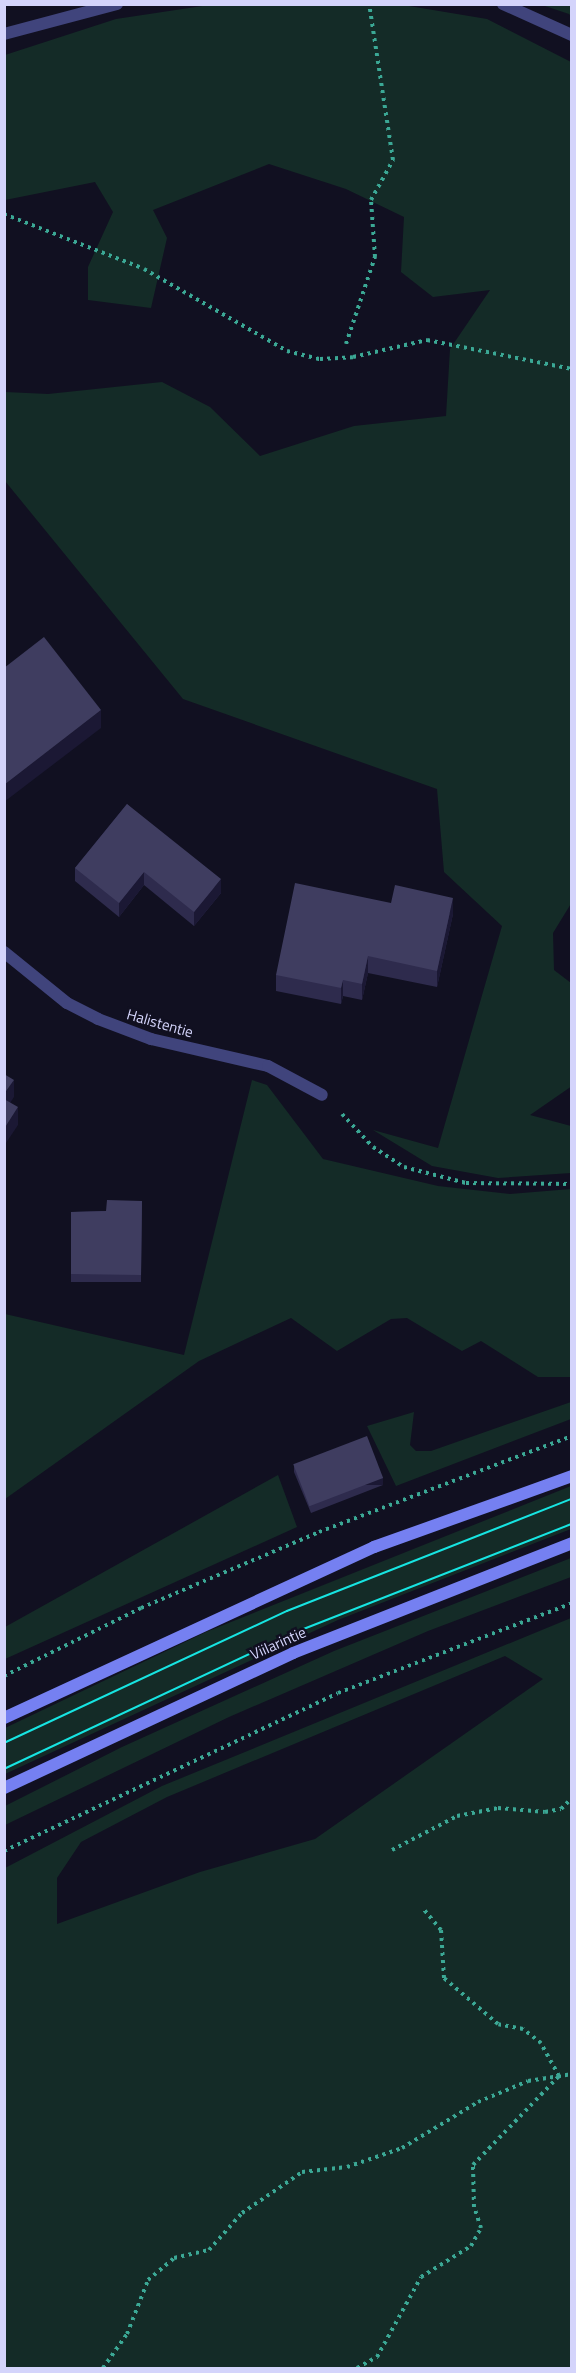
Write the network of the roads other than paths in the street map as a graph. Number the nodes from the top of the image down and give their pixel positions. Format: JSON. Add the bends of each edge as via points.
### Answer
{"nodes":[{"id":1,"x":117,"y":4,"type":"edge"},
{"id":2,"x":503,"y":4,"type":"edge"},
{"id":3,"x":4,"y":34,"type":"edge"},
{"id":4,"x":572,"y":35,"type":"edge"},
{"id":5,"x":4,"y":952,"type":"edge"},
{"id":6,"x":322,"y":1095,"type":"road end"},
{"id":7,"x":572,"y":1476,"type":"edge"},
{"id":8,"x":572,"y":1543,"type":"edge"},
{"id":9,"x":4,"y":1718,"type":"edge"},
{"id":10,"x":4,"y":1788,"type":"edge"}],
"edges":[{"from":1,"to":3,"type":"street"},
{"from":2,"to":4,"type":"street"},
{"from":5,"to":6,"type":"street","name":"Halistentie","via":[[68,1003],[98,1019],[151,1039],[268,1066]]},
{"from":7,"to":9,"type":"main road","via":[[374,1547]]},
{"from":8,"to":10,"type":"main road","name":"Viilarintie","via":[[293,1653]]}]}
